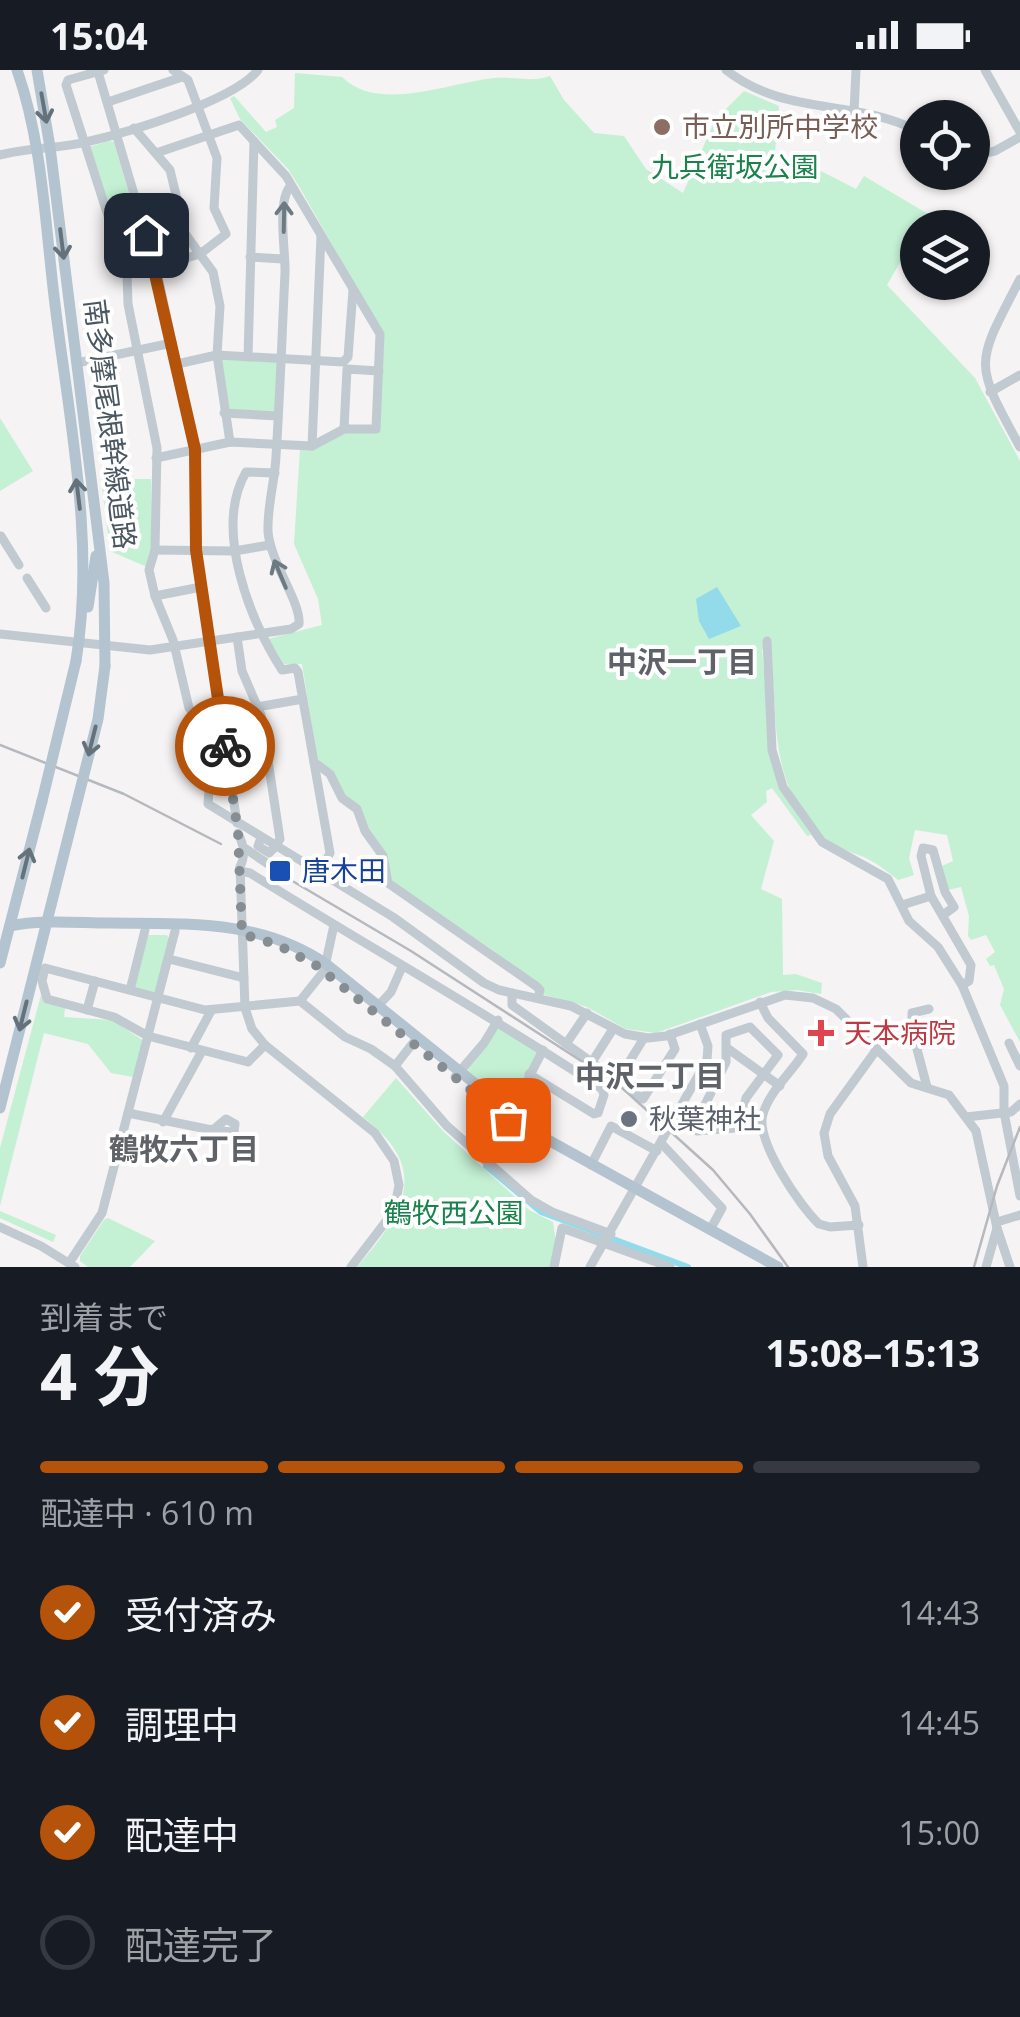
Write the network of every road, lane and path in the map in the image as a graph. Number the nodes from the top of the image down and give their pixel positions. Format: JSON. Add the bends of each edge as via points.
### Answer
{"nodes":[{"id":1,"x":37,"y":70,"type":"edge"},
{"id":2,"x":258,"y":70,"type":"edge"},
{"id":3,"x":726,"y":70,"type":"edge"},
{"id":4,"x":856,"y":70,"type":"edge"},
{"id":5,"x":985,"y":70,"type":"edge"},
{"id":6,"x":101,"y":71,"type":"edge"},
{"id":7,"x":19,"y":73,"type":"edge"},
{"id":8,"x":178,"y":73,"type":"edge"},
{"id":9,"x":108,"y":102,"type":"junction"},
{"id":10,"x":197,"y":105,"type":"junction"},
{"id":11,"x":854,"y":112,"type":"junction"},
{"id":12,"x":900,"y":123,"type":"edge"},
{"id":13,"x":134,"y":128,"type":"junction"},
{"id":14,"x":116,"y":134,"type":"junction"},
{"id":15,"x":207,"y":134,"type":"junction"},
{"id":16,"x":1020,"y":134,"type":"edge"},
{"id":17,"x":254,"y":141,"type":"junction"},
{"id":18,"x":83,"y":143,"type":"junction"},
{"id":19,"x":50,"y":147,"type":"junction"},
{"id":20,"x":36,"y":149,"type":"junction"},
{"id":21,"x":990,"y":152,"type":"edge"},
{"id":22,"x":156,"y":153,"type":"junction"},
{"id":23,"x":0,"y":155,"type":"edge"},
{"id":24,"x":291,"y":184,"type":"junction"},
{"id":25,"x":137,"y":203,"type":"junction"},
{"id":26,"x":108,"y":211,"type":"junction"},
{"id":27,"x":321,"y":234,"type":"junction"},
{"id":28,"x":200,"y":254,"type":"junction"},
{"id":29,"x":250,"y":257,"type":"junction"},
{"id":30,"x":282,"y":259,"type":"junction"},
{"id":31,"x":155,"y":267,"type":"junction"},
{"id":32,"x":127,"y":275,"type":"junction"},
{"id":33,"x":1020,"y":278,"type":"edge"},
{"id":34,"x":353,"y":287,"type":"junction"},
{"id":35,"x":172,"y":343,"type":"junction"},
{"id":36,"x":138,"y":351,"type":"junction"},
{"id":37,"x":217,"y":355,"type":"junction"},
{"id":38,"x":248,"y":357,"type":"junction"},
{"id":39,"x":281,"y":359,"type":"junction"},
{"id":40,"x":316,"y":361,"type":"junction"},
{"id":41,"x":77,"y":363,"type":"junction"},
{"id":42,"x":176,"y":364,"type":"junction"},
{"id":43,"x":379,"y":371,"type":"junction"},
{"id":44,"x":1020,"y":375,"type":"edge"},
{"id":45,"x":990,"y":392,"type":"junction"},
{"id":46,"x":224,"y":413,"type":"junction"},
{"id":47,"x":278,"y":416,"type":"junction"},
{"id":48,"x":344,"y":429,"type":"junction"},
{"id":49,"x":230,"y":442,"type":"junction"},
{"id":50,"x":277,"y":444,"type":"junction"},
{"id":51,"x":312,"y":446,"type":"junction"},
{"id":52,"x":1020,"y":447,"type":"edge"},
{"id":53,"x":195,"y":449,"type":"junction"},
{"id":54,"x":156,"y":458,"type":"junction"},
{"id":55,"x":275,"y":472,"type":"junction"},
{"id":56,"x":97,"y":522,"type":"junction"},
{"id":57,"x":2,"y":535,"type":"edge"},
{"id":58,"x":270,"y":545,"type":"junction"},
{"id":59,"x":155,"y":550,"type":"junction"},
{"id":60,"x":196,"y":550,"type":"junction"},
{"id":61,"x":234,"y":551,"type":"junction"},
{"id":62,"x":19,"y":565,"type":"dead end"},
{"id":63,"x":27,"y":578,"type":"dead end"},
{"id":64,"x":201,"y":587,"type":"junction"},
{"id":65,"x":155,"y":596,"type":"junction"},
{"id":66,"x":46,"y":608,"type":"dead end"},
{"id":67,"x":0,"y":634,"type":"edge"},
{"id":68,"x":259,"y":634,"type":"junction"},
{"id":69,"x":237,"y":637,"type":"junction"},
{"id":70,"x":766,"y":641,"type":"dead end"},
{"id":71,"x":78,"y":642,"type":"junction"},
{"id":72,"x":209,"y":642,"type":"junction"},
{"id":73,"x":106,"y":646,"type":"junction"},
{"id":74,"x":175,"y":648,"type":"junction"},
{"id":75,"x":304,"y":699,"type":"junction"},
{"id":76,"x":257,"y":707,"type":"junction"},
{"id":77,"x":265,"y":744,"type":"junction"},
{"id":78,"x":226,"y":750,"type":"junction"},
{"id":79,"x":208,"y":752,"type":"junction"},
{"id":80,"x":314,"y":762,"type":"junction"},
{"id":81,"x":241,"y":831,"type":"junction"},
{"id":82,"x":275,"y":847,"type":"junction"},
{"id":83,"x":246,"y":849,"type":"junction"},
{"id":84,"x":271,"y":866,"type":"dead end"},
{"id":85,"x":242,"y":869,"type":"junction"},
{"id":86,"x":319,"y":874,"type":"junction"},
{"id":87,"x":931,"y":896,"type":"junction"},
{"id":88,"x":902,"y":906,"type":"junction"},
{"id":89,"x":432,"y":912,"type":"junction"},
{"id":90,"x":943,"y":915,"type":"junction"},
{"id":91,"x":334,"y":925,"type":"junction"},
{"id":92,"x":5,"y":926,"type":"edge"},
{"id":93,"x":46,"y":926,"type":"junction"},
{"id":94,"x":145,"y":930,"type":"junction"},
{"id":95,"x":176,"y":930,"type":"junction"},
{"id":96,"x":242,"y":931,"type":"junction"},
{"id":97,"x":417,"y":934,"type":"junction"},
{"id":98,"x":168,"y":959,"type":"junction"},
{"id":99,"x":0,"y":964,"type":"edge"},
{"id":100,"x":402,"y":966,"type":"junction"},
{"id":101,"x":326,"y":968,"type":"junction"},
{"id":102,"x":244,"y":978,"type":"junction"},
{"id":103,"x":95,"y":981,"type":"junction"},
{"id":104,"x":962,"y":985,"type":"junction"},
{"id":105,"x":130,"y":990,"type":"junction"},
{"id":106,"x":512,"y":993,"type":"junction"},
{"id":107,"x":926,"y":996,"type":"dead end"},
{"id":108,"x":158,"y":998,"type":"junction"},
{"id":109,"x":538,"y":998,"type":"junction"},
{"id":110,"x":300,"y":1001,"type":"junction"},
{"id":111,"x":760,"y":1002,"type":"junction"},
{"id":112,"x":378,"y":1006,"type":"junction"},
{"id":113,"x":245,"y":1008,"type":"junction"},
{"id":114,"x":87,"y":1010,"type":"junction"},
{"id":115,"x":212,"y":1011,"type":"junction"},
{"id":116,"x":587,"y":1013,"type":"junction"},
{"id":117,"x":498,"y":1020,"type":"junction"},
{"id":118,"x":700,"y":1024,"type":"junction"},
{"id":119,"x":613,"y":1029,"type":"junction"},
{"id":120,"x":670,"y":1034,"type":"junction"},
{"id":121,"x":148,"y":1036,"type":"junction"},
{"id":122,"x":644,"y":1038,"type":"junction"},
{"id":123,"x":413,"y":1043,"type":"junction"},
{"id":124,"x":1008,"y":1043,"type":"dead end"},
{"id":125,"x":566,"y":1044,"type":"junction"},
{"id":126,"x":265,"y":1045,"type":"junction"},
{"id":127,"x":191,"y":1048,"type":"junction"},
{"id":128,"x":727,"y":1048,"type":"junction"},
{"id":129,"x":877,"y":1049,"type":"junction"},
{"id":130,"x":202,"y":1050,"type":"junction"},
{"id":131,"x":543,"y":1050,"type":"junction"},
{"id":132,"x":592,"y":1062,"type":"junction"},
{"id":133,"x":395,"y":1066,"type":"junction"},
{"id":134,"x":1020,"y":1066,"type":"edge"},
{"id":135,"x":529,"y":1074,"type":"junction"},
{"id":136,"x":764,"y":1074,"type":"junction"},
{"id":137,"x":457,"y":1075,"type":"junction"},
{"id":138,"x":618,"y":1080,"type":"junction"},
{"id":139,"x":780,"y":1086,"type":"junction"},
{"id":140,"x":927,"y":1088,"type":"junction"},
{"id":141,"x":1020,"y":1104,"type":"edge"},
{"id":142,"x":0,"y":1108,"type":"edge"},
{"id":143,"x":1004,"y":1112,"type":"junction"},
{"id":144,"x":128,"y":1113,"type":"junction"},
{"id":145,"x":509,"y":1117,"type":"junction"},
{"id":146,"x":966,"y":1117,"type":"junction"},
{"id":147,"x":163,"y":1122,"type":"junction"},
{"id":148,"x":761,"y":1126,"type":"junction"},
{"id":149,"x":1020,"y":1126,"type":"edge"},
{"id":150,"x":739,"y":1127,"type":"junction"},
{"id":151,"x":1008,"y":1129,"type":"junction"},
{"id":152,"x":214,"y":1130,"type":"dead end"},
{"id":153,"x":659,"y":1147,"type":"junction"},
{"id":154,"x":486,"y":1161,"type":"junction"},
{"id":155,"x":591,"y":1165,"type":"junction"},
{"id":156,"x":634,"y":1193,"type":"junction"},
{"id":157,"x":1020,"y":1196,"type":"edge"},
{"id":158,"x":1020,"y":1214,"type":"edge"},
{"id":159,"x":858,"y":1224,"type":"junction"},
{"id":160,"x":997,"y":1225,"type":"junction"},
{"id":161,"x":0,"y":1227,"type":"edge"},
{"id":162,"x":710,"y":1230,"type":"junction"},
{"id":163,"x":608,"y":1238,"type":"junction"},
{"id":164,"x":72,"y":1265,"type":"edge"},
{"id":165,"x":351,"y":1267,"type":"edge"},
{"id":166,"x":554,"y":1267,"type":"edge"},
{"id":167,"x":590,"y":1267,"type":"edge"},
{"id":168,"x":670,"y":1267,"type":"edge"},
{"id":169,"x":764,"y":1267,"type":"edge"},
{"id":170,"x":778,"y":1267,"type":"edge"},
{"id":171,"x":863,"y":1267,"type":"edge"},
{"id":172,"x":986,"y":1267,"type":"edge"},
{"id":173,"x":1010,"y":1267,"type":"edge"}],
"edges":[{"from":1,"to":19,"type":"main road","name":"南多摩尾根幹線道路","one_way":true},
{"from":2,"to":10,"type":"street","via":[[238,88]]},
{"from":3,"to":11,"type":"street","via":[[784,100]]},
{"from":4,"to":11,"type":"street"},
{"from":5,"to":16,"type":"street"},
{"from":6,"to":9,"type":"street"},
{"from":6,"to":18,"type":"street","via":[[66,85]]},
{"from":7,"to":20,"type":"main road","name":"南多摩尾根幹線道路"},
{"from":8,"to":9,"type":"street"},
{"from":8,"to":10,"type":"street","via":[[188,80]]},
{"from":9,"to":14,"type":"street"},
{"from":10,"to":13,"type":"street"},
{"from":10,"to":15,"type":"street"},
{"from":11,"to":12,"type":"street"},
{"from":13,"to":14,"type":"street"},
{"from":13,"to":22,"type":"street"},
{"from":14,"to":18,"type":"street"},
{"from":14,"to":25,"type":"street"},
{"from":15,"to":17,"type":"street","via":[[236,124]]},
{"from":15,"to":22,"type":"street"},
{"from":15,"to":28,"type":"street","via":[[217,158],[214,208],[226,230]]},
{"from":16,"to":21,"type":"street"},
{"from":17,"to":24,"type":"street"},
{"from":17,"to":29,"type":"street"},
{"from":18,"to":19,"type":"street"},
{"from":18,"to":26,"type":"street"},
{"from":19,"to":20,"type":"street"},
{"from":19,"to":41,"type":"main road","name":"南多摩尾根幹線道路","one_way":true},
{"from":20,"to":23,"type":"street"},
{"from":71,"to":20,"type":"main road","name":"南多摩尾根幹線道路","one_way":true,"via":[[82,524]]},
{"from":22,"to":28,"type":"street","via":[[178,194],[178,224]]},
{"from":24,"to":27,"type":"street"},
{"from":30,"to":24,"type":"street","one_way":true},
{"from":25,"to":26,"type":"street"},
{"from":25,"to":31,"type":"street"},
{"from":26,"to":32,"type":"street"},
{"from":27,"to":34,"type":"street"},
{"from":27,"to":40,"type":"street"},
{"from":28,"to":31,"type":"street"},
{"from":28,"to":37,"type":"street","via":[[213,272],[220,306]]},
{"from":29,"to":30,"type":"street"},
{"from":29,"to":38,"type":"street"},
{"from":30,"to":39,"type":"street"},
{"from":31,"to":32,"type":"street"},
{"from":31,"to":35,"type":"street"},
{"from":32,"to":36,"type":"street"},
{"from":33,"to":45,"type":"street","via":[[986,348]]},
{"from":34,"to":40,"type":"street","via":[[348,357]]},
{"from":34,"to":43,"type":"street","via":[[380,334]]},
{"from":35,"to":36,"type":"street"},
{"from":35,"to":42,"type":"street"},
{"from":36,"to":41,"type":"street"},
{"from":36,"to":54,"type":"street"},
{"from":37,"to":38,"type":"street"},
{"from":37,"to":42,"type":"street"},
{"from":37,"to":46,"type":"street"},
{"from":38,"to":39,"type":"street"},
{"from":39,"to":40,"type":"street"},
{"from":39,"to":47,"type":"street"},
{"from":40,"to":51,"type":"street"},
{"from":41,"to":56,"type":"main road","name":"南多摩尾根幹線道路"},
{"from":42,"to":53,"type":"street"},
{"from":43,"to":48,"type":"street","via":[[376,429]]},
{"from":43,"to":48,"type":"street","via":[[347,369]]},
{"from":44,"to":45,"type":"street"},
{"from":45,"to":52,"type":"street"},
{"from":46,"to":47,"type":"street"},
{"from":46,"to":49,"type":"street"},
{"from":47,"to":50,"type":"street"},
{"from":48,"to":51,"type":"street"},
{"from":49,"to":50,"type":"street"},
{"from":49,"to":53,"type":"street"},
{"from":50,"to":51,"type":"street"},
{"from":50,"to":55,"type":"street"},
{"from":53,"to":54,"type":"street"},
{"from":53,"to":60,"type":"street"},
{"from":54,"to":59,"type":"street"},
{"from":55,"to":58,"type":"street"},
{"from":55,"to":61,"type":"street","via":[[242,476]]},
{"from":56,"to":71,"type":"main road","via":[[94,582]]},
{"from":56,"to":73,"type":"main road","name":"南多摩尾根幹線道路"},
{"from":57,"to":62,"type":"street"},
{"from":58,"to":61,"type":"street"},
{"from":68,"to":58,"type":"street","one_way":true,"via":[[300,622]]},
{"from":59,"to":60,"type":"street"},
{"from":59,"to":65,"type":"street","via":[[149,570]]},
{"from":60,"to":61,"type":"street"},
{"from":60,"to":64,"type":"street"},
{"from":61,"to":68,"type":"street"},
{"from":63,"to":66,"type":"street"},
{"from":64,"to":65,"type":"street"},
{"from":64,"to":72,"type":"street"},
{"from":65,"to":74,"type":"street"},
{"from":67,"to":71,"type":"street"},
{"from":68,"to":69,"type":"street"},
{"from":68,"to":75,"type":"street","via":[[282,670],[296,668]]},
{"from":69,"to":72,"type":"street"},
{"from":69,"to":76,"type":"street"},
{"from":70,"to":88,"type":"street","via":[[772,750],[783,788],[822,842],[888,879]]},
{"from":71,"to":73,"type":"street"},
{"from":92,"to":71,"type":"main road","name":"南多摩尾根幹線道路","one_way":true,"bridge":true},
{"from":72,"to":74,"type":"street"},
{"from":72,"to":78,"type":"street"},
{"from":73,"to":74,"type":"street"},
{"from":73,"to":93,"type":"main road","name":"南多摩尾根幹線道路","one_way":true,"bridge":true,"via":[[98,719]]},
{"from":74,"to":79,"type":"street","via":[[188,708]]},
{"from":75,"to":76,"type":"street"},
{"from":75,"to":80,"type":"street"},
{"from":76,"to":77,"type":"street"},
{"from":77,"to":78,"type":"street"},
{"from":77,"to":82,"type":"street","via":[[280,839]]},
{"from":78,"to":79,"type":"street"},
{"from":78,"to":81,"type":"street"},
{"from":79,"to":81,"type":"street","via":[[207,802]]},
{"from":80,"to":86,"type":"street","via":[[330,853]]},
{"from":80,"to":89,"type":"street","via":[[358,809],[364,832],[383,856],[388,883]]},
{"from":81,"to":82,"type":"street","via":[[261,838],[258,846],[269,853]]},
{"from":81,"to":83,"type":"street"},
{"from":81,"to":85,"type":"street","bridge":true},
{"from":82,"to":86,"type":"street"},
{"from":83,"to":84,"type":"street"},
{"from":83,"to":85,"type":"street"},
{"from":85,"to":91,"type":"street"},
{"from":85,"to":96,"type":"street"},
{"from":86,"to":97,"type":"street"},
{"from":87,"to":88,"type":"street"},
{"from":87,"to":90,"type":"street"},
{"from":87,"to":90,"type":"street","via":[[923,848],[934,850],[954,907]]},
{"from":88,"to":104,"type":"street"},
{"from":89,"to":97,"type":"street"},
{"from":89,"to":109,"type":"street","via":[[538,988]]},
{"from":90,"to":104,"type":"street","via":[[972,965]]},
{"from":91,"to":100,"type":"street"},
{"from":91,"to":101,"type":"street"},
{"from":92,"to":93,"type":"main road"},
{"from":92,"to":99,"type":"main road"},
{"from":93,"to":94,"type":"main road"},
{"from":93,"to":96,"type":"main road"},
{"from":93,"to":142,"type":"main road","one_way":true},
{"from":94,"to":95,"type":"main road"},
{"from":94,"to":105,"type":"street"},
{"from":95,"to":96,"type":"main road"},
{"from":95,"to":98,"type":"street"},
{"from":96,"to":101,"type":"main road","via":[[294,945]]},
{"from":96,"to":102,"type":"street"},
{"from":97,"to":106,"type":"street","via":[[484,983]]},
{"from":98,"to":102,"type":"street"},
{"from":98,"to":108,"type":"street"},
{"from":100,"to":112,"type":"street"},
{"from":100,"to":117,"type":"street"},
{"from":101,"to":110,"type":"street"},
{"from":101,"to":112,"type":"main road"},
{"from":101,"to":123,"type":"main road"},
{"from":102,"to":113,"type":"street"},
{"from":103,"to":105,"type":"street"},
{"from":103,"to":114,"type":"street"},
{"from":103,"to":114,"type":"street","via":[[45,968],[44,996]]},
{"from":104,"to":143,"type":"street","via":[[1004,1086]]},
{"from":105,"to":108,"type":"street"},
{"from":106,"to":109,"type":"street"},
{"from":106,"to":125,"type":"street","via":[[512,1006]]},
{"from":107,"to":140,"type":"street","via":[[929,1011],[912,1013],[912,1030]]},
{"from":108,"to":115,"type":"street"},
{"from":108,"to":121,"type":"street"},
{"from":109,"to":116,"type":"street"},
{"from":110,"to":113,"type":"street"},
{"from":110,"to":133,"type":"street"},
{"from":111,"to":118,"type":"street"},
{"from":111,"to":129,"type":"street","via":[[786,995],[818,999]]},
{"from":111,"to":139,"type":"street","via":[[803,1054]]},
{"from":112,"to":137,"type":"main road"},
{"from":113,"to":115,"type":"street"},
{"from":113,"to":126,"type":"street"},
{"from":114,"to":121,"type":"street"},
{"from":115,"to":127,"type":"street"},
{"from":116,"to":119,"type":"street"},
{"from":116,"to":125,"type":"street"},
{"from":117,"to":131,"type":"street"},
{"from":117,"to":137,"type":"street"},
{"from":118,"to":120,"type":"street"},
{"from":118,"to":153,"type":"street","via":[[708,1056]]},
{"from":119,"to":122,"type":"street"},
{"from":119,"to":132,"type":"street"},
{"from":120,"to":122,"type":"street"},
{"from":120,"to":138,"type":"street","via":[[675,1049],[643,1099]]},
{"from":121,"to":127,"type":"street"},
{"from":121,"to":144,"type":"street"},
{"from":122,"to":138,"type":"street"},
{"from":123,"to":133,"type":"street"},
{"from":123,"to":137,"type":"main road"},
{"from":124,"to":134,"type":"street"},
{"from":125,"to":132,"type":"street"},
{"from":126,"to":130,"type":"street","via":[[248,1062]]},
{"from":126,"to":165,"type":"street","via":[[375,1133],[394,1161],[394,1211]]},
{"from":127,"to":130,"type":"street"},
{"from":128,"to":136,"type":"street"},
{"from":128,"to":136,"type":"street","via":[[726,1035],[750,1027],[778,1054]]},
{"from":128,"to":150,"type":"street","via":[[697,1131]]},
{"from":129,"to":140,"type":"street","via":[[910,1083]]},
{"from":129,"to":159,"type":"street","via":[[830,1114],[824,1133]]},
{"from":130,"to":147,"type":"street"},
{"from":131,"to":135,"type":"street"},
{"from":131,"to":135,"type":"street","via":[[602,1089],[598,1113]]},
{"from":132,"to":138,"type":"street"},
{"from":133,"to":154,"type":"street"},
{"from":135,"to":145,"type":"street"},
{"from":136,"to":139,"type":"street"},
{"from":136,"to":150,"type":"street","via":[[742,1107]]},
{"from":137,"to":145,"type":"main road"},
{"from":139,"to":148,"type":"street"},
{"from":140,"to":146,"type":"street","via":[[946,1093]]},
{"from":141,"to":143,"type":"street"},
{"from":143,"to":146,"type":"street"},
{"from":143,"to":151,"type":"street"},
{"from":144,"to":147,"type":"street"},
{"from":144,"to":164,"type":"street","via":[[102,1214]]},
{"from":145,"to":154,"type":"street"},
{"from":145,"to":155,"type":"main road"},
{"from":145,"to":156,"type":"main road","via":[[559,1155]]},
{"from":146,"to":160,"type":"street","via":[[976,1131]]},
{"from":147,"to":152,"type":"street"},
{"from":148,"to":150,"type":"street"},
{"from":148,"to":159,"type":"street","via":[[813,1218],[830,1228]]},
{"from":149,"to":151,"type":"street"},
{"from":151,"to":157,"type":"street"},
{"from":153,"to":155,"type":"street","via":[[611,1126]]},
{"from":153,"to":156,"type":"street"},
{"from":153,"to":162,"type":"street","via":[[722,1208]]},
{"from":154,"to":163,"type":"street","via":[[547,1210]]},
{"from":155,"to":156,"type":"main road"},
{"from":156,"to":162,"type":"main road"},
{"from":156,"to":163,"type":"street"},
{"from":156,"to":169,"type":"main road"},
{"from":158,"to":160,"type":"street"},
{"from":159,"to":171,"type":"street"},
{"from":160,"to":172,"type":"street"},
{"from":160,"to":173,"type":"street"},
{"from":161,"to":164,"type":"street"},
{"from":162,"to":170,"type":"main road"},
{"from":163,"to":166,"type":"street","via":[[562,1228]]},
{"from":163,"to":167,"type":"street"},
{"from":163,"to":168,"type":"street"}]}
